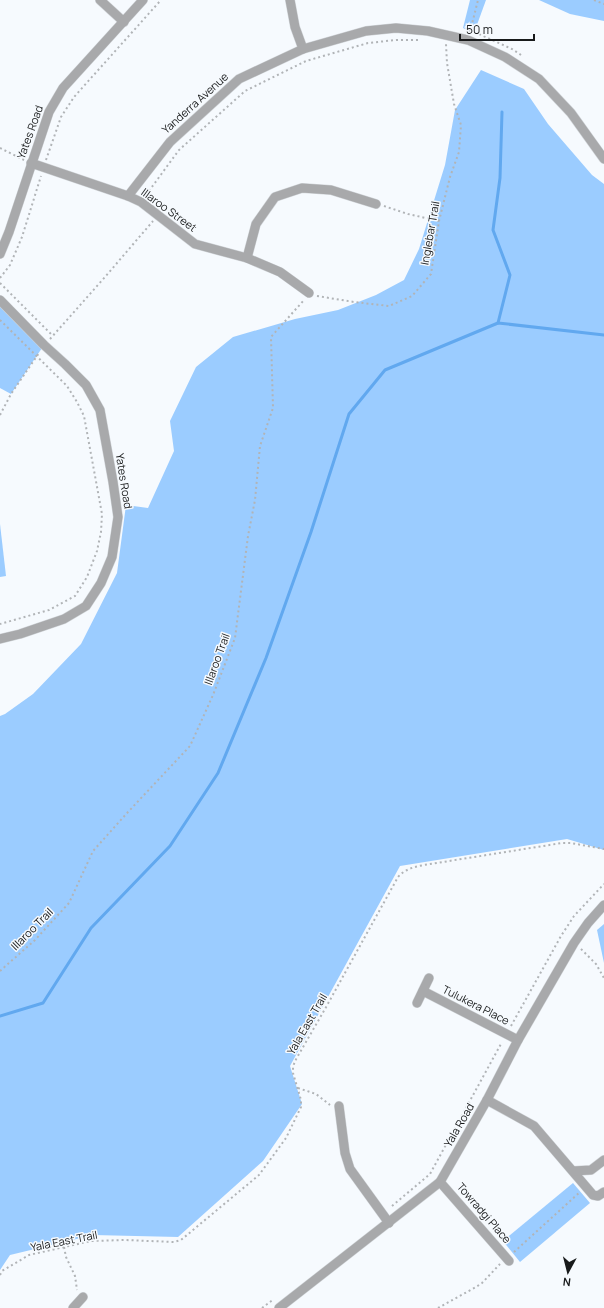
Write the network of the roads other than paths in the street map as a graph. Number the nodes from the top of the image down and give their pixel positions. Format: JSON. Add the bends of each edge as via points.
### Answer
{"nodes":[{"id":1,"x":100,"y":0,"type":"edge"},
{"id":2,"x":144,"y":0,"type":"edge"},
{"id":3,"x":290,"y":0,"type":"edge"},
{"id":4,"x":124,"y":22,"type":"junction"},
{"id":5,"x":303,"y":49,"type":"junction"},
{"id":6,"x":604,"y":159,"type":"edge"},
{"id":7,"x":31,"y":163,"type":"junction"},
{"id":8,"x":128,"y":196,"type":"junction"},
{"id":9,"x":376,"y":204,"type":"road end"},
{"id":10,"x":0,"y":254,"type":"edge"},
{"id":11,"x":247,"y":258,"type":"junction"},
{"id":12,"x":309,"y":294,"type":"road end"},
{"id":13,"x":0,"y":300,"type":"edge"},
{"id":14,"x":0,"y":639,"type":"edge"},
{"id":15,"x":604,"y":905,"type":"edge"},
{"id":16,"x":429,"y":978,"type":"dead end"},
{"id":17,"x":423,"y":991,"type":"junction"},
{"id":18,"x":417,"y":1003,"type":"dead end"},
{"id":19,"x":518,"y":1040,"type":"junction"},
{"id":20,"x":487,"y":1100,"type":"junction"},
{"id":21,"x":339,"y":1108,"type":"road end"},
{"id":22,"x":604,"y":1160,"type":"edge"},
{"id":23,"x":573,"y":1171,"type":"junction"},
{"id":24,"x":440,"y":1182,"type":"junction"},
{"id":25,"x":604,"y":1192,"type":"edge"},
{"id":26,"x":389,"y":1223,"type":"junction"},
{"id":27,"x":508,"y":1259,"type":"road end"},
{"id":28,"x":279,"y":1308,"type":"edge"}],
"edges":[{"from":1,"to":4,"type":"street"},
{"from":2,"to":4,"type":"street","name":"Yates Road"},
{"from":3,"to":5,"type":"street","via":[[295,27]]},
{"from":4,"to":7,"type":"street","name":"Yates Road","via":[[63,88],[49,112]]},
{"from":5,"to":6,"type":"street","name":"Yanderra Avenue","via":[[366,31],[396,28],[428,31],[468,40],[505,57],[539,79],[571,113]]},
{"from":5,"to":8,"type":"street","name":"Yanderra Avenue","via":[[239,79],[170,142]]},
{"from":7,"to":8,"type":"street","name":"Illaroo Street"},
{"from":7,"to":10,"type":"street","name":"Yates Road"},
{"from":8,"to":11,"type":"street","name":"Illaroo Street","via":[[141,202],[195,244]]},
{"from":9,"to":11,"type":"street","via":[[331,190],[302,188],[275,197],[256,224]]},
{"from":11,"to":12,"type":"street","name":"Illaroo Street","via":[[280,272]]},
{"from":13,"to":14,"type":"street","name":"Yates Road","via":[[86,385],[100,410],[118,517],[112,556],[101,583],[86,606],[64,619]]},
{"from":15,"to":19,"type":"street","name":"Yala Road","via":[[574,943]]},
{"from":16,"to":17,"type":"street"},
{"from":17,"to":18,"type":"street"},
{"from":17,"to":19,"type":"street","name":"Tulukera Place"},
{"from":19,"to":20,"type":"street","name":"Yala Road"},
{"from":20,"to":23,"type":"street","via":[[534,1126]]},
{"from":20,"to":24,"type":"street","name":"Yala Road"},
{"from":21,"to":26,"type":"street","via":[[345,1153],[350,1169]]},
{"from":22,"to":23,"type":"street","via":[[591,1170]]},
{"from":23,"to":25,"type":"street","via":[[593,1195],[598,1196]]},
{"from":24,"to":26,"type":"street","name":"Yala Road"},
{"from":24,"to":27,"type":"street","name":"Towradgi Place"},
{"from":26,"to":28,"type":"street","name":"Yala Road"}]}
